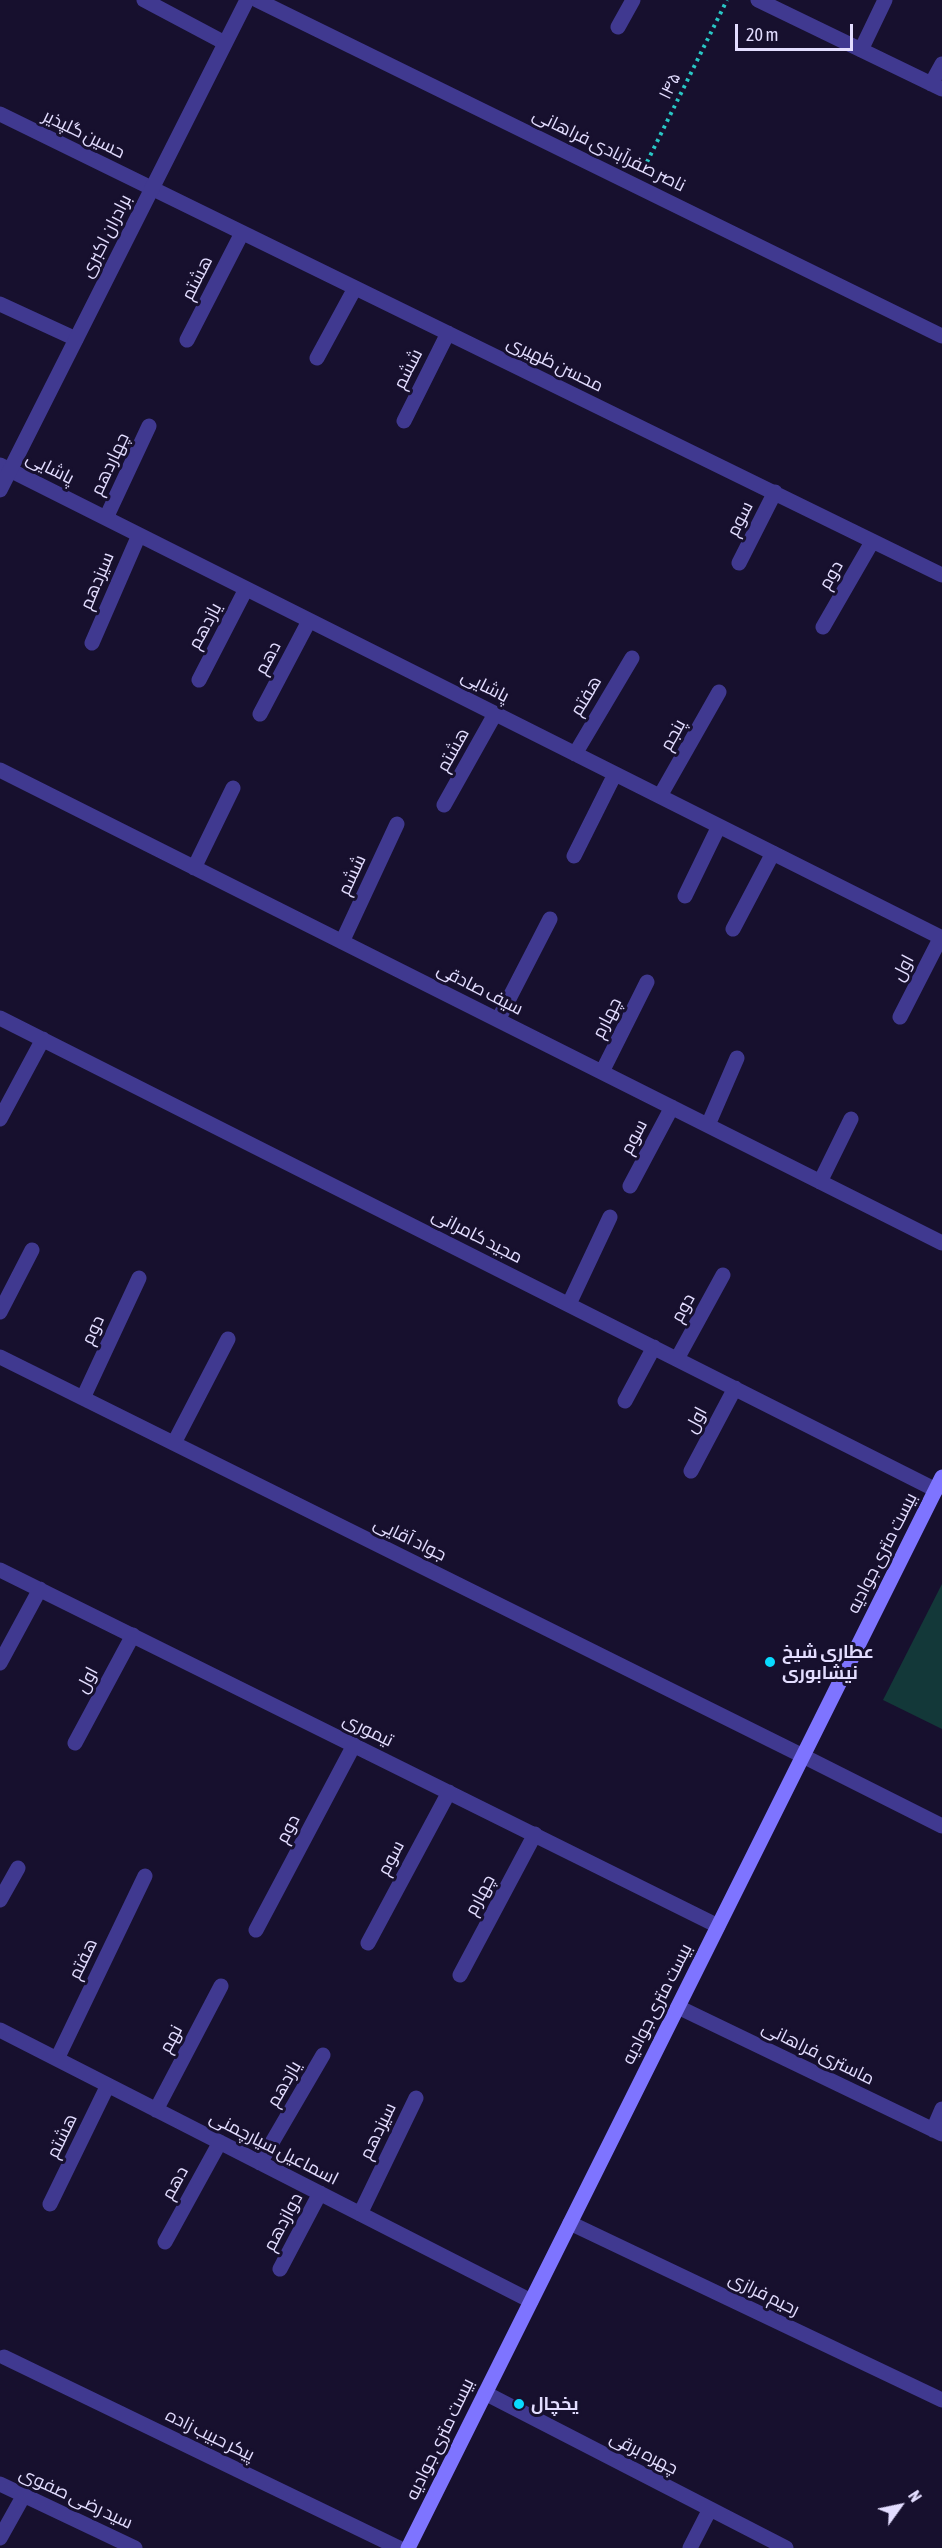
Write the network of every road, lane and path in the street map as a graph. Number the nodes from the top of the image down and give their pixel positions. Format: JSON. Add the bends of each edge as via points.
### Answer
{"nodes":[{"id":1,"x":144,"y":0,"type":"edge"},
{"id":2,"x":247,"y":0,"type":"edge"},
{"id":3,"x":257,"y":0,"type":"edge"},
{"id":4,"x":633,"y":0,"type":"edge"},
{"id":5,"x":727,"y":0,"type":"edge"},
{"id":6,"x":885,"y":0,"type":"edge"},
{"id":7,"x":765,"y":2,"type":"edge"},
{"id":8,"x":618,"y":27,"type":"dead end"},
{"id":9,"x":225,"y":43,"type":"junction"},
{"id":10,"x":861,"y":50,"type":"junction"},
{"id":11,"x":942,"y":64,"type":"edge"},
{"id":12,"x":937,"y":87,"type":"edge"},
{"id":13,"x":0,"y":114,"type":"edge"},
{"id":14,"x":636,"y":184,"type":"junction"},
{"id":15,"x":152,"y":189,"type":"junction"},
{"id":16,"x":242,"y":233,"type":"junction"},
{"id":17,"x":355,"y":288,"type":"junction"},
{"id":18,"x":0,"y":304,"type":"edge"},
{"id":19,"x":448,"y":333,"type":"junction"},
{"id":20,"x":942,"y":336,"type":"edge"},
{"id":21,"x":76,"y":339,"type":"junction"},
{"id":22,"x":187,"y":340,"type":"dead end"},
{"id":23,"x":317,"y":358,"type":"dead end"},
{"id":24,"x":404,"y":421,"type":"dead end"},
{"id":25,"x":149,"y":426,"type":"dead end"},
{"id":26,"x":5,"y":468,"type":"edge"},
{"id":27,"x":0,"y":490,"type":"edge"},
{"id":28,"x":775,"y":492,"type":"junction"},
{"id":29,"x":106,"y":518,"type":"junction"},
{"id":30,"x":139,"y":535,"type":"junction"},
{"id":31,"x":872,"y":542,"type":"junction"},
{"id":32,"x":739,"y":563,"type":"dead end"},
{"id":33,"x":942,"y":575,"type":"edge"},
{"id":34,"x":246,"y":589,"type":"junction"},
{"id":35,"x":309,"y":621,"type":"junction"},
{"id":36,"x":823,"y":627,"type":"dead end"},
{"id":37,"x":92,"y":643,"type":"dead end"},
{"id":38,"x":632,"y":658,"type":"dead end"},
{"id":39,"x":199,"y":681,"type":"dead end"},
{"id":40,"x":719,"y":692,"type":"dead end"},
{"id":41,"x":260,"y":714,"type":"dead end"},
{"id":42,"x":495,"y":714,"type":"junction"},
{"id":43,"x":575,"y":754,"type":"junction"},
{"id":44,"x":0,"y":770,"type":"edge"},
{"id":45,"x":615,"y":774,"type":"junction"},
{"id":46,"x":233,"y":788,"type":"dead end"},
{"id":47,"x":660,"y":796,"type":"junction"},
{"id":48,"x":444,"y":805,"type":"dead end"},
{"id":49,"x":397,"y":824,"type":"dead end"},
{"id":50,"x":719,"y":826,"type":"junction"},
{"id":51,"x":773,"y":853,"type":"junction"},
{"id":52,"x":574,"y":855,"type":"dead end"},
{"id":53,"x":194,"y":868,"type":"junction"},
{"id":54,"x":686,"y":896,"type":"dead end"},
{"id":55,"x":550,"y":919,"type":"dead end"},
{"id":56,"x":733,"y":929,"type":"dead end"},
{"id":57,"x":941,"y":937,"type":"edge"},
{"id":58,"x":342,"y":942,"type":"junction"},
{"id":59,"x":647,"y":982,"type":"dead end"},
{"id":60,"x":900,"y":1017,"type":"dead end"},
{"id":61,"x":0,"y":1018,"type":"edge"},
{"id":62,"x":498,"y":1020,"type":"junction"},
{"id":63,"x":43,"y":1039,"type":"junction"},
{"id":64,"x":737,"y":1058,"type":"dead end"},
{"id":65,"x":602,"y":1072,"type":"junction"},
{"id":66,"x":672,"y":1107,"type":"junction"},
{"id":67,"x":0,"y":1119,"type":"edge"},
{"id":68,"x":851,"y":1119,"type":"dead end"},
{"id":69,"x":708,"y":1125,"type":"junction"},
{"id":70,"x":820,"y":1182,"type":"junction"},
{"id":71,"x":630,"y":1186,"type":"dead end"},
{"id":72,"x":610,"y":1217,"type":"dead end"},
{"id":73,"x":942,"y":1243,"type":"edge"},
{"id":74,"x":32,"y":1250,"type":"dead end"},
{"id":75,"x":723,"y":1275,"type":"dead end"},
{"id":76,"x":139,"y":1278,"type":"dead end"},
{"id":77,"x":569,"y":1304,"type":"junction"},
{"id":78,"x":0,"y":1312,"type":"edge"},
{"id":79,"x":228,"y":1339,"type":"dead end"},
{"id":80,"x":654,"y":1347,"type":"junction"},
{"id":81,"x":0,"y":1357,"type":"edge"},
{"id":82,"x":677,"y":1359,"type":"junction"},
{"id":83,"x":735,"y":1388,"type":"junction"},
{"id":84,"x":83,"y":1398,"type":"junction"},
{"id":85,"x":625,"y":1401,"type":"dead end"},
{"id":86,"x":174,"y":1443,"type":"junction"},
{"id":87,"x":691,"y":1471,"type":"dead end"},
{"id":88,"x":939,"y":1483,"type":"edge"},
{"id":89,"x":0,"y":1570,"type":"edge"},
{"id":90,"x":40,"y":1589,"type":"junction"},
{"id":91,"x":133,"y":1635,"type":"junction"},
{"id":92,"x":0,"y":1663,"type":"edge"},
{"id":93,"x":75,"y":1743,"type":"dead end"},
{"id":94,"x":354,"y":1745,"type":"junction"},
{"id":95,"x":803,"y":1756,"type":"junction"},
{"id":96,"x":449,"y":1792,"type":"junction"},
{"id":97,"x":942,"y":1826,"type":"edge"},
{"id":98,"x":535,"y":1834,"type":"junction"},
{"id":99,"x":18,"y":1868,"type":"dead end"},
{"id":100,"x":145,"y":1876,"type":"dead end"},
{"id":101,"x":0,"y":1900,"type":"edge"},
{"id":102,"x":718,"y":1926,"type":"junction"},
{"id":103,"x":256,"y":1930,"type":"dead end"},
{"id":104,"x":368,"y":1943,"type":"dead end"},
{"id":105,"x":460,"y":1974,"type":"dead end"},
{"id":106,"x":220,"y":1986,"type":"dead end"},
{"id":107,"x":678,"y":2007,"type":"junction"},
{"id":108,"x":0,"y":2030,"type":"edge"},
{"id":109,"x":323,"y":2055,"type":"dead end"},
{"id":110,"x":57,"y":2059,"type":"junction"},
{"id":111,"x":108,"y":2085,"type":"junction"},
{"id":112,"x":416,"y":2098,"type":"dead end"},
{"id":113,"x":942,"y":2109,"type":"edge"},
{"id":114,"x":156,"y":2110,"type":"junction"},
{"id":115,"x":938,"y":2132,"type":"edge"},
{"id":116,"x":220,"y":2142,"type":"junction"},
{"id":117,"x":260,"y":2163,"type":"junction"},
{"id":118,"x":320,"y":2193,"type":"junction"},
{"id":119,"x":50,"y":2204,"type":"dead end"},
{"id":120,"x":360,"y":2214,"type":"junction"},
{"id":121,"x":570,"y":2223,"type":"junction"},
{"id":122,"x":165,"y":2242,"type":"dead end"},
{"id":123,"x":280,"y":2269,"type":"dead end"},
{"id":124,"x":531,"y":2301,"type":"junction"},
{"id":125,"x":4,"y":2357,"type":"dead end"},
{"id":126,"x":485,"y":2393,"type":"junction"},
{"id":127,"x":942,"y":2400,"type":"edge"},
{"id":128,"x":0,"y":2484,"type":"edge"},
{"id":129,"x":24,"y":2495,"type":"junction"},
{"id":130,"x":710,"y":2509,"type":"junction"},
{"id":131,"x":0,"y":2538,"type":"edge"},
{"id":132,"x":133,"y":2548,"type":"edge"},
{"id":133,"x":399,"y":2548,"type":"edge"},
{"id":134,"x":408,"y":2548,"type":"edge"},
{"id":135,"x":690,"y":2548,"type":"edge"},
{"id":136,"x":786,"y":2548,"type":"edge"}],
"edges":[{"from":1,"to":9,"type":"street"},
{"from":2,"to":9,"type":"street","name":"برادران اکبری"},
{"from":3,"to":14,"type":"street","name":"ناصر صفرآبادی فراهانی"},
{"from":4,"to":8,"type":"street"},
{"from":5,"to":14,"type":"path","name":"۱۴۵"},
{"from":6,"to":10,"type":"street"},
{"from":7,"to":10,"type":"street"},
{"from":9,"to":15,"type":"street","name":"برادران اکبری"},
{"from":10,"to":12,"type":"street"},
{"from":11,"to":12,"type":"street"},
{"from":13,"to":15,"type":"street","name":"حسین گلپذیر"},
{"from":14,"to":20,"type":"street","name":"ناصر صفرآبادی فراهانی"},
{"from":15,"to":16,"type":"street","name":"محسن ظهیری"},
{"from":15,"to":21,"type":"street","name":"برادران اکبری"},
{"from":16,"to":17,"type":"street","name":"محسن ظهیری"},
{"from":16,"to":22,"type":"street","name":"هشتم"},
{"from":17,"to":19,"type":"street","name":"محسن ظهیری"},
{"from":17,"to":23,"type":"street"},
{"from":18,"to":21,"type":"street"},
{"from":19,"to":24,"type":"street","name":"ششم"},
{"from":19,"to":28,"type":"street","name":"محسن ظهیری"},
{"from":21,"to":26,"type":"street","name":"برادران اکبری"},
{"from":25,"to":29,"type":"street","name":"چهاردهم"},
{"from":26,"to":27,"type":"street","name":"برادران اکبری"},
{"from":26,"to":29,"type":"street","name":"پاشایی"},
{"from":28,"to":31,"type":"street","name":"محسن ظهیری"},
{"from":28,"to":32,"type":"street","name":"سوم"},
{"from":29,"to":30,"type":"street","name":"پاشایی"},
{"from":30,"to":34,"type":"street","name":"پاشایی"},
{"from":30,"to":37,"type":"street","name":"سیزدهم"},
{"from":31,"to":33,"type":"street","name":"محسن ظهیری"},
{"from":31,"to":36,"type":"street","name":"دوم"},
{"from":34,"to":35,"type":"street","name":"پاشایی"},
{"from":34,"to":39,"type":"street","name":"یازدهم"},
{"from":35,"to":41,"type":"street","name":"دهم"},
{"from":35,"to":42,"type":"street","name":"پاشایی"},
{"from":38,"to":43,"type":"street","name":"هفتم"},
{"from":40,"to":47,"type":"street","name":"پنجم"},
{"from":42,"to":43,"type":"street","name":"پاشایی"},
{"from":42,"to":48,"type":"street","name":"هشتم"},
{"from":43,"to":45,"type":"street","name":"پاشایی"},
{"from":44,"to":53,"type":"street","name":"سیف صادقی"},
{"from":45,"to":47,"type":"street","name":"پاشایی"},
{"from":45,"to":52,"type":"street"},
{"from":46,"to":53,"type":"street"},
{"from":47,"to":50,"type":"street","name":"پاشایی"},
{"from":49,"to":58,"type":"street","name":"ششم"},
{"from":50,"to":51,"type":"street","name":"پاشایی"},
{"from":50,"to":54,"type":"street"},
{"from":51,"to":56,"type":"street"},
{"from":51,"to":57,"type":"street","name":"پاشایی"},
{"from":53,"to":58,"type":"street","name":"سیف صادقی"},
{"from":55,"to":62,"type":"street"},
{"from":57,"to":60,"type":"street","name":"اول"},
{"from":58,"to":62,"type":"street","name":"سیف صادقی"},
{"from":59,"to":65,"type":"street","name":"چهارم"},
{"from":61,"to":63,"type":"street","name":"مجید کامرانی"},
{"from":62,"to":65,"type":"street","name":"سیف صادقی"},
{"from":63,"to":67,"type":"street"},
{"from":63,"to":77,"type":"street","name":"مجید کامرانی"},
{"from":64,"to":69,"type":"street"},
{"from":65,"to":66,"type":"street","name":"سیف صادقی"},
{"from":66,"to":69,"type":"street","name":"سیف صادقی"},
{"from":66,"to":71,"type":"street","name":"سوم"},
{"from":68,"to":70,"type":"street"},
{"from":69,"to":70,"type":"street","name":"سیف صادقی"},
{"from":70,"to":73,"type":"street","name":"سیف صادقی"},
{"from":72,"to":77,"type":"street"},
{"from":74,"to":78,"type":"street"},
{"from":75,"to":82,"type":"street","name":"دوم"},
{"from":76,"to":84,"type":"street","name":"دوم"},
{"from":77,"to":80,"type":"street","name":"مجید کامرانی"},
{"from":79,"to":86,"type":"street"},
{"from":80,"to":82,"type":"street","name":"مجید کامرانی"},
{"from":80,"to":85,"type":"street"},
{"from":81,"to":84,"type":"street","name":"جواد آقایی"},
{"from":82,"to":83,"type":"street","name":"مجید کامرانی"},
{"from":83,"to":87,"type":"street","name":"اول"},
{"from":83,"to":88,"type":"street","name":"مجید کامرانی"},
{"from":84,"to":86,"type":"street","name":"جواد آقایی"},
{"from":86,"to":95,"type":"street","name":"جواد آقایی"},
{"from":88,"to":95,"type":"main road","name":"بیست متری جوادیه"},
{"from":89,"to":90,"type":"street","name":"تیموری"},
{"from":90,"to":91,"type":"street","name":"تیموری"},
{"from":90,"to":92,"type":"street"},
{"from":91,"to":93,"type":"street","name":"اول"},
{"from":91,"to":94,"type":"street","name":"تیموری"},
{"from":94,"to":96,"type":"street","name":"تیموری"},
{"from":94,"to":103,"type":"street","name":"دوم"},
{"from":95,"to":97,"type":"street","name":"جواد آقایی"},
{"from":95,"to":102,"type":"main road","name":"بیست متری جوادیه"},
{"from":96,"to":98,"type":"street","name":"تیموری"},
{"from":96,"to":104,"type":"street","name":"سوم"},
{"from":98,"to":102,"type":"street","name":"تیموری"},
{"from":98,"to":105,"type":"street","name":"چهارم"},
{"from":99,"to":101,"type":"street"},
{"from":100,"to":110,"type":"street","name":"هفتم"},
{"from":102,"to":107,"type":"main road","name":"بیست متری جوادیه"},
{"from":106,"to":114,"type":"street","name":"نهم"},
{"from":107,"to":115,"type":"street","name":"ماستری فراهانی"},
{"from":107,"to":121,"type":"main road","name":"بیست متری جوادیه"},
{"from":108,"to":110,"type":"street","name":"اسماعیل سیارچمنی"},
{"from":109,"to":117,"type":"street","name":"یازدهم"},
{"from":110,"to":111,"type":"street","name":"اسماعیل سیارچمنی"},
{"from":111,"to":114,"type":"street","name":"اسماعیل سیارچمنی"},
{"from":111,"to":119,"type":"street","name":"هشتم"},
{"from":112,"to":120,"type":"street","name":"سیزدهم"},
{"from":113,"to":115,"type":"street"},
{"from":114,"to":116,"type":"street","name":"اسماعیل سیارچمنی"},
{"from":116,"to":117,"type":"street","name":"اسماعیل سیارچمنی"},
{"from":116,"to":122,"type":"street","name":"دهم"},
{"from":117,"to":118,"type":"street","name":"اسماعیل سیارچمنی"},
{"from":118,"to":120,"type":"street","name":"اسماعیل سیارچمنی"},
{"from":118,"to":123,"type":"street","name":"دوازدهم"},
{"from":120,"to":124,"type":"street","name":"اسماعیل سیارچمنی"},
{"from":121,"to":124,"type":"main road","name":"بیست متری جوادیه"},
{"from":121,"to":127,"type":"street","name":"رحیم فرازی"},
{"from":124,"to":126,"type":"main road","name":"بیست متری جوادیه"},
{"from":125,"to":133,"type":"street","name":"پیکر حبیب زاده"},
{"from":126,"to":130,"type":"street","name":"چهره برقی"},
{"from":126,"to":134,"type":"main road","name":"بیست متری جوادیه"},
{"from":128,"to":129,"type":"street","name":"سید رضی صفوی"},
{"from":129,"to":131,"type":"street"},
{"from":129,"to":132,"type":"street","name":"سید رضی صفوی"},
{"from":130,"to":135,"type":"street"},
{"from":130,"to":136,"type":"street","name":"چهره برقی"}]}
